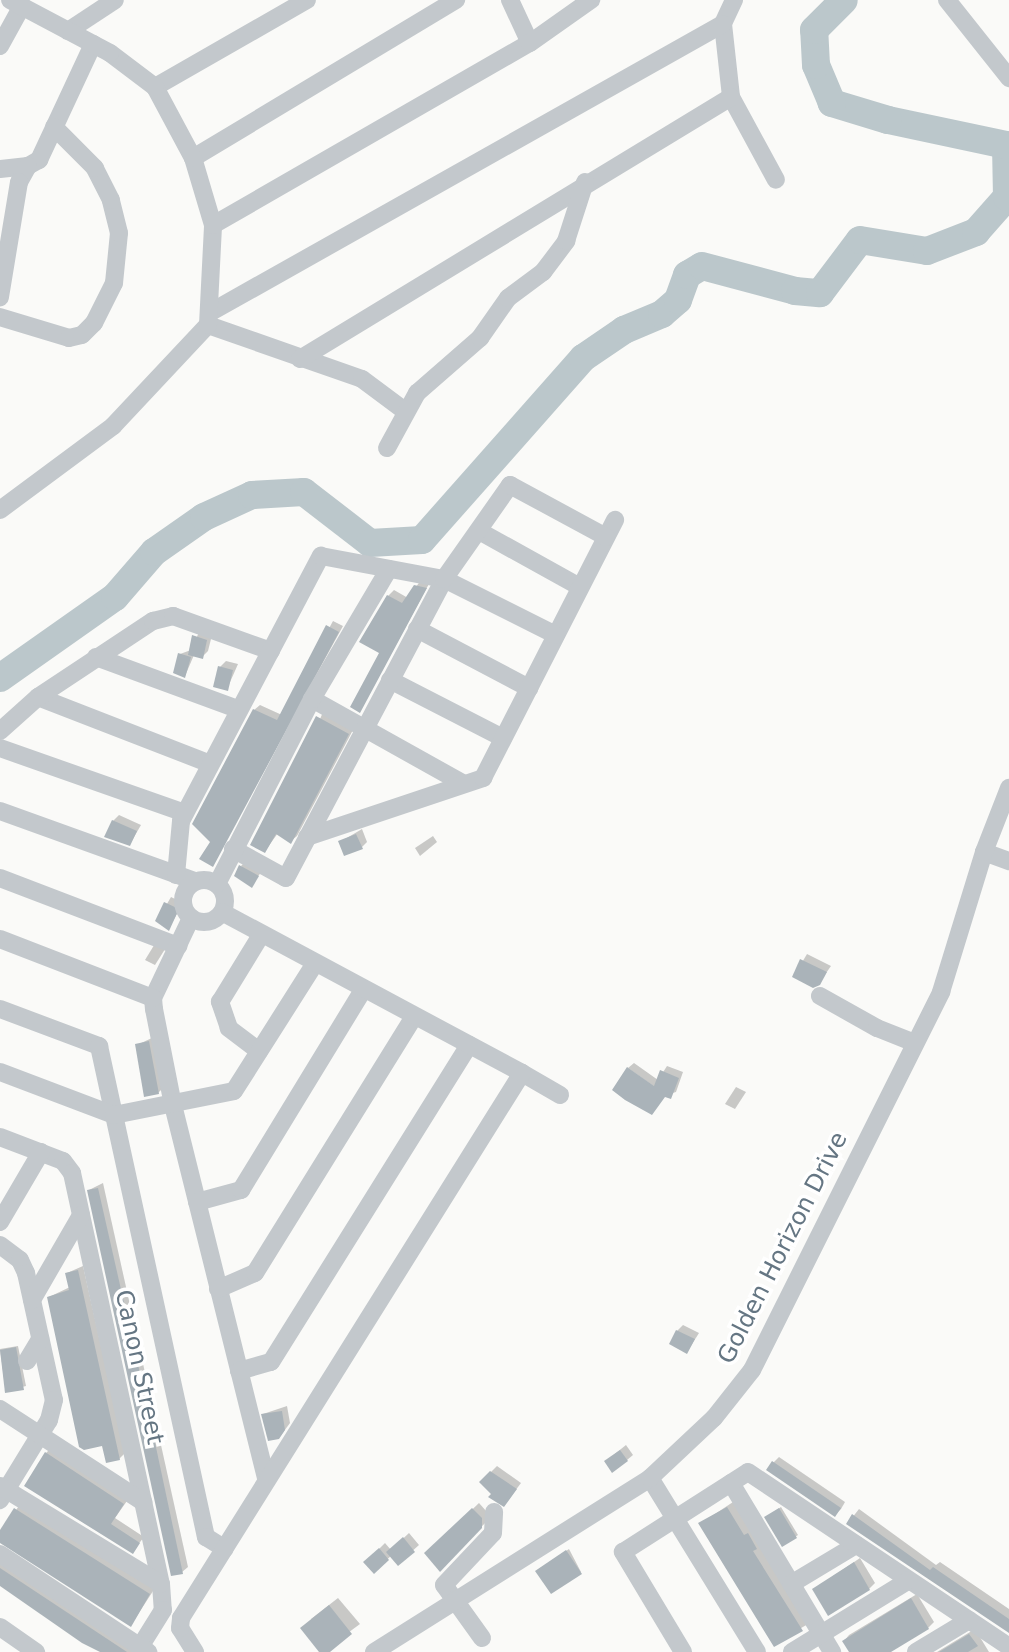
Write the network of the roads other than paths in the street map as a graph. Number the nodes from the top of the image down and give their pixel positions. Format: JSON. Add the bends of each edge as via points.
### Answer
{"nodes":[{"id":1,"x":115,"y":0,"type":"edge"},
{"id":2,"x":307,"y":0,"type":"edge"},
{"id":3,"x":456,"y":0,"type":"edge"},
{"id":4,"x":510,"y":0,"type":"edge"},
{"id":5,"x":734,"y":0,"type":"edge"},
{"id":6,"x":947,"y":0,"type":"edge"},
{"id":7,"x":591,"y":1,"type":"edge"},
{"id":8,"x":16,"y":3,"type":"edge"},
{"id":9,"x":723,"y":24,"type":"junction"},
{"id":10,"x":68,"y":31,"type":"junction"},
{"id":11,"x":530,"y":43,"type":"junction"},
{"id":12,"x":93,"y":44,"type":"junction"},
{"id":13,"x":0,"y":46,"type":"edge"},
{"id":14,"x":1003,"y":54,"type":"edge"},
{"id":15,"x":1009,"y":78,"type":"edge"},
{"id":16,"x":155,"y":87,"type":"junction"},
{"id":17,"x":731,"y":97,"type":"junction"},
{"id":18,"x":54,"y":127,"type":"junction"},
{"id":19,"x":193,"y":158,"type":"junction"},
{"id":20,"x":28,"y":166,"type":"junction"},
{"id":21,"x":0,"y":169,"type":"edge"},
{"id":22,"x":776,"y":180,"type":"dead end"},
{"id":23,"x":585,"y":183,"type":"junction"},
{"id":24,"x":213,"y":225,"type":"junction"},
{"id":25,"x":0,"y":297,"type":"edge"},
{"id":26,"x":0,"y":317,"type":"edge"},
{"id":27,"x":209,"y":318,"type":"junction"},
{"id":28,"x":300,"y":359,"type":"junction"},
{"id":29,"x":405,"y":411,"type":"junction"},
{"id":30,"x":387,"y":448,"type":"dead end"},
{"id":31,"x":0,"y":510,"type":"edge"},
{"id":32,"x":615,"y":520,"type":"dead end"},
{"id":33,"x":479,"y":531,"type":"junction"},
{"id":34,"x":606,"y":537,"type":"junction"},
{"id":35,"x":388,"y":569,"type":"junction"},
{"id":36,"x":444,"y":579,"type":"junction"},
{"id":37,"x":580,"y":587,"type":"junction"},
{"id":38,"x":417,"y":629,"type":"junction"},
{"id":39,"x":556,"y":635,"type":"junction"},
{"id":40,"x":271,"y":651,"type":"junction"},
{"id":41,"x":96,"y":657,"type":"junction"},
{"id":42,"x":390,"y":680,"type":"junction"},
{"id":43,"x":529,"y":688,"type":"junction"},
{"id":44,"x":38,"y":697,"type":"junction"},
{"id":45,"x":312,"y":699,"type":"junction"},
{"id":46,"x":237,"y":709,"type":"junction"},
{"id":47,"x":365,"y":729,"type":"junction"},
{"id":48,"x":0,"y":731,"type":"edge"},
{"id":49,"x":503,"y":737,"type":"junction"},
{"id":50,"x":0,"y":748,"type":"edge"},
{"id":51,"x":208,"y":763,"type":"junction"},
{"id":52,"x":464,"y":785,"type":"junction"},
{"id":53,"x":1009,"y":788,"type":"edge"},
{"id":54,"x":0,"y":811,"type":"edge"},
{"id":55,"x":185,"y":813,"type":"junction"},
{"id":56,"x":307,"y":837,"type":"junction"},
{"id":57,"x":233,"y":849,"type":"junction"},
{"id":58,"x":984,"y":852,"type":"junction"},
{"id":59,"x":1009,"y":861,"type":"edge"},
{"id":60,"x":176,"y":875,"type":"junction"},
{"id":61,"x":0,"y":878,"type":"edge"},
{"id":62,"x":194,"y":881,"type":"junction"},
{"id":63,"x":217,"y":884,"type":"junction"},
{"id":64,"x":222,"y":912,"type":"junction"},
{"id":65,"x":191,"y":918,"type":"junction"},
{"id":66,"x":261,"y":935,"type":"junction"},
{"id":67,"x":0,"y":939,"type":"edge"},
{"id":68,"x":178,"y":946,"type":"junction"},
{"id":69,"x":314,"y":965,"type":"junction"},
{"id":70,"x":363,"y":990,"type":"junction"},
{"id":71,"x":820,"y":996,"type":"dead end"},
{"id":72,"x":153,"y":998,"type":"junction"},
{"id":73,"x":0,"y":1009,"type":"edge"},
{"id":74,"x":414,"y":1017,"type":"junction"},
{"id":75,"x":915,"y":1043,"type":"junction"},
{"id":76,"x":469,"y":1045,"type":"junction"},
{"id":77,"x":259,"y":1051,"type":"junction"},
{"id":78,"x":0,"y":1072,"type":"edge"},
{"id":79,"x":522,"y":1073,"type":"junction"},
{"id":80,"x":560,"y":1095,"type":"dead end"},
{"id":81,"x":173,"y":1105,"type":"junction"},
{"id":82,"x":114,"y":1115,"type":"junction"},
{"id":83,"x":0,"y":1137,"type":"edge"},
{"id":84,"x":41,"y":1152,"type":"junction"},
{"id":85,"x":197,"y":1202,"type":"junction"},
{"id":86,"x":81,"y":1215,"type":"junction"},
{"id":87,"x":0,"y":1222,"type":"edge"},
{"id":88,"x":0,"y":1245,"type":"edge"},
{"id":89,"x":218,"y":1289,"type":"junction"},
{"id":90,"x":32,"y":1300,"type":"junction"},
{"id":91,"x":40,"y":1339,"type":"junction"},
{"id":92,"x":239,"y":1371,"type":"junction"},
{"id":93,"x":50,"y":1388,"type":"junction"},
{"id":94,"x":0,"y":1409,"type":"edge"},
{"id":95,"x":40,"y":1434,"type":"junction"},
{"id":96,"x":650,"y":1478,"type":"junction"},
{"id":97,"x":266,"y":1479,"type":"junction"},
{"id":98,"x":731,"y":1483,"type":"junction"},
{"id":99,"x":2,"y":1492,"type":"edge"},
{"id":100,"x":143,"y":1502,"type":"junction"},
{"id":101,"x":494,"y":1512,"type":"dead end"},
{"id":102,"x":676,"y":1517,"type":"junction"},
{"id":103,"x":856,"y":1545,"type":"junction"},
{"id":104,"x":225,"y":1549,"type":"junction"},
{"id":105,"x":0,"y":1554,"type":"edge"},
{"id":106,"x":909,"y":1580,"type":"junction"},
{"id":107,"x":161,"y":1584,"type":"junction"},
{"id":108,"x":791,"y":1584,"type":"junction"},
{"id":109,"x":454,"y":1602,"type":"junction"},
{"id":110,"x":969,"y":1620,"type":"junction"},
{"id":111,"x":0,"y":1627,"type":"edge"},
{"id":112,"x":821,"y":1634,"type":"junction"},
{"id":113,"x":990,"y":1634,"type":"junction"},
{"id":114,"x":482,"y":1637,"type":"dead end"},
{"id":115,"x":1009,"y":1647,"type":"edge"},
{"id":116,"x":144,"y":1649,"type":"edge"},
{"id":117,"x":36,"y":1652,"type":"edge"},
{"id":118,"x":195,"y":1652,"type":"edge"},
{"id":119,"x":373,"y":1652,"type":"edge"},
{"id":120,"x":682,"y":1652,"type":"edge"},
{"id":121,"x":757,"y":1652,"type":"edge"},
{"id":122,"x":792,"y":1652,"type":"edge"},
{"id":123,"x":832,"y":1652,"type":"edge"},
{"id":124,"x":916,"y":1652,"type":"edge"},
{"id":125,"x":1000,"y":1652,"type":"edge"}],
"edges":[{"from":1,"to":10,"type":"street"},
{"from":2,"to":16,"type":"street"},
{"from":3,"to":19,"type":"street"},
{"from":4,"to":11,"type":"street"},
{"from":5,"to":9,"type":"street"},
{"from":6,"to":14,"type":"street"},
{"from":7,"to":11,"type":"street"},
{"from":8,"to":10,"type":"street"},
{"from":8,"to":13,"type":"street"},
{"from":9,"to":17,"type":"street"},
{"from":9,"to":27,"type":"street"},
{"from":10,"to":12,"type":"street"},
{"from":11,"to":24,"type":"street"},
{"from":12,"to":16,"type":"street"},
{"from":12,"to":18,"type":"street"},
{"from":14,"to":15,"type":"street"},
{"from":16,"to":19,"type":"street"},
{"from":17,"to":22,"type":"street"},
{"from":17,"to":23,"type":"street"},
{"from":18,"to":20,"type":"street","via":[[39,160]]},
{"from":18,"to":26,"type":"street","via":[[94,169],[111,200],[118,233],[114,283],[94,323],[82,335],[69,338]]},
{"from":19,"to":24,"type":"street"},
{"from":20,"to":21,"type":"street"},
{"from":20,"to":25,"type":"street","via":[[19,183]]},
{"from":23,"to":28,"type":"street"},
{"from":23,"to":29,"type":"street","via":[[566,241],[543,272],[508,298],[480,338],[417,393]]},
{"from":24,"to":27,"type":"street"},
{"from":27,"to":28,"type":"street"},
{"from":27,"to":31,"type":"street","via":[[113,426]]},
{"from":28,"to":29,"type":"street","via":[[362,379]]},
{"from":29,"to":30,"type":"street"},
{"from":32,"to":34,"type":"street"},
{"from":33,"to":34,"type":"street","via":[[510,485]]},
{"from":33,"to":36,"type":"street"},
{"from":33,"to":37,"type":"street"},
{"from":34,"to":37,"type":"street"},
{"from":35,"to":36,"type":"street"},
{"from":35,"to":40,"type":"street","via":[[321,556]]},
{"from":35,"to":45,"type":"street"},
{"from":36,"to":38,"type":"street"},
{"from":36,"to":39,"type":"street"},
{"from":37,"to":39,"type":"street"},
{"from":38,"to":42,"type":"street"},
{"from":38,"to":43,"type":"street"},
{"from":39,"to":43,"type":"street"},
{"from":40,"to":41,"type":"street","via":[[173,616],[153,621]]},
{"from":40,"to":46,"type":"street"},
{"from":41,"to":44,"type":"street"},
{"from":41,"to":46,"type":"street"},
{"from":42,"to":47,"type":"street"},
{"from":42,"to":49,"type":"street"},
{"from":43,"to":49,"type":"street"},
{"from":44,"to":48,"type":"street"},
{"from":44,"to":51,"type":"street"},
{"from":45,"to":47,"type":"street"},
{"from":45,"to":57,"type":"street"},
{"from":46,"to":51,"type":"street"},
{"from":47,"to":52,"type":"street"},
{"from":47,"to":56,"type":"street"},
{"from":49,"to":52,"type":"street","via":[[483,778]]},
{"from":50,"to":55,"type":"street"},
{"from":51,"to":55,"type":"street"},
{"from":52,"to":56,"type":"street"},
{"from":53,"to":58,"type":"street","name":"Golden Horizon Drive"},
{"from":54,"to":60,"type":"street"},
{"from":55,"to":60,"type":"street"},
{"from":56,"to":57,"type":"street","via":[[286,878]]},
{"from":57,"to":63,"type":"street"},
{"from":58,"to":59,"type":"street"},
{"from":58,"to":75,"type":"street","name":"Golden Horizon Drive","via":[[941,992]]},
{"from":60,"to":62,"type":"street"},
{"from":61,"to":68,"type":"street"},
{"from":62,"to":63,"type":"street","via":[[206,879]]},
{"from":62,"to":65,"type":"street","via":[[182,899]]},
{"from":63,"to":64,"type":"street","via":[[225,901]]},
{"from":64,"to":65,"type":"street","via":[[211,920]]},
{"from":64,"to":66,"type":"street"},
{"from":65,"to":68,"type":"street"},
{"from":66,"to":69,"type":"street"},
{"from":66,"to":77,"type":"street","via":[[220,1002],[229,1028]]},
{"from":67,"to":72,"type":"street"},
{"from":68,"to":72,"type":"street"},
{"from":69,"to":70,"type":"street"},
{"from":69,"to":77,"type":"street"},
{"from":70,"to":74,"type":"street"},
{"from":70,"to":85,"type":"street","via":[[241,1190]]},
{"from":71,"to":75,"type":"street"},
{"from":72,"to":81,"type":"street"},
{"from":73,"to":82,"type":"street","via":[[99,1046]]},
{"from":74,"to":76,"type":"street"},
{"from":74,"to":89,"type":"street","via":[[255,1273]]},
{"from":75,"to":96,"type":"street","name":"Golden Horizon Drive","via":[[752,1370],[714,1418]]},
{"from":76,"to":79,"type":"street"},
{"from":76,"to":92,"type":"street","via":[[271,1362]]},
{"from":77,"to":81,"type":"street","via":[[234,1091]]},
{"from":78,"to":82,"type":"street"},
{"from":79,"to":80,"type":"street"},
{"from":79,"to":97,"type":"street"},
{"from":81,"to":82,"type":"street"},
{"from":81,"to":85,"type":"street"},
{"from":82,"to":104,"type":"street","via":[[206,1537]]},
{"from":83,"to":84,"type":"street","name":"Canon Street"},
{"from":84,"to":86,"type":"street","name":"Canon Street","via":[[71,1167]]},
{"from":84,"to":87,"type":"street"},
{"from":85,"to":89,"type":"street"},
{"from":86,"to":90,"type":"street"},
{"from":86,"to":100,"type":"street","name":"Canon Street"},
{"from":88,"to":90,"type":"street","via":[[20,1260]]},
{"from":89,"to":92,"type":"street"},
{"from":90,"to":91,"type":"street"},
{"from":91,"to":93,"type":"street"},
{"from":91,"to":93,"type":"street","via":[[29,1367]]},
{"from":92,"to":97,"type":"street"},
{"from":93,"to":95,"type":"street","via":[[54,1408]]},
{"from":94,"to":95,"type":"street"},
{"from":95,"to":99,"type":"street"},
{"from":95,"to":100,"type":"street"},
{"from":96,"to":102,"type":"street"},
{"from":96,"to":109,"type":"street","name":"Golden Horizon Drive"},
{"from":97,"to":104,"type":"street"},
{"from":98,"to":102,"type":"street"},
{"from":98,"to":103,"type":"street","via":[[748,1472]]},
{"from":98,"to":108,"type":"street"},
{"from":99,"to":107,"type":"street"},
{"from":100,"to":107,"type":"street","name":"Canon Street"},
{"from":101,"to":109,"type":"street","via":[[493,1533],[447,1578],[446,1591]]},
{"from":102,"to":120,"type":"street","via":[[623,1552]]},
{"from":102,"to":121,"type":"street"},
{"from":103,"to":106,"type":"street"},
{"from":103,"to":108,"type":"street"},
{"from":104,"to":118,"type":"street","via":[[181,1618],[180,1628]]},
{"from":105,"to":116,"type":"street"},
{"from":106,"to":110,"type":"street"},
{"from":106,"to":112,"type":"street"},
{"from":107,"to":116,"type":"street","name":"Canon Street","via":[[163,1610]]},
{"from":108,"to":112,"type":"street"},
{"from":109,"to":114,"type":"street"},
{"from":109,"to":119,"type":"street","name":"Golden Horizon Drive"},
{"from":110,"to":113,"type":"street"},
{"from":110,"to":124,"type":"street"},
{"from":111,"to":117,"type":"street"},
{"from":112,"to":122,"type":"street"},
{"from":112,"to":123,"type":"street"},
{"from":113,"to":115,"type":"street"},
{"from":113,"to":125,"type":"street"}]}
